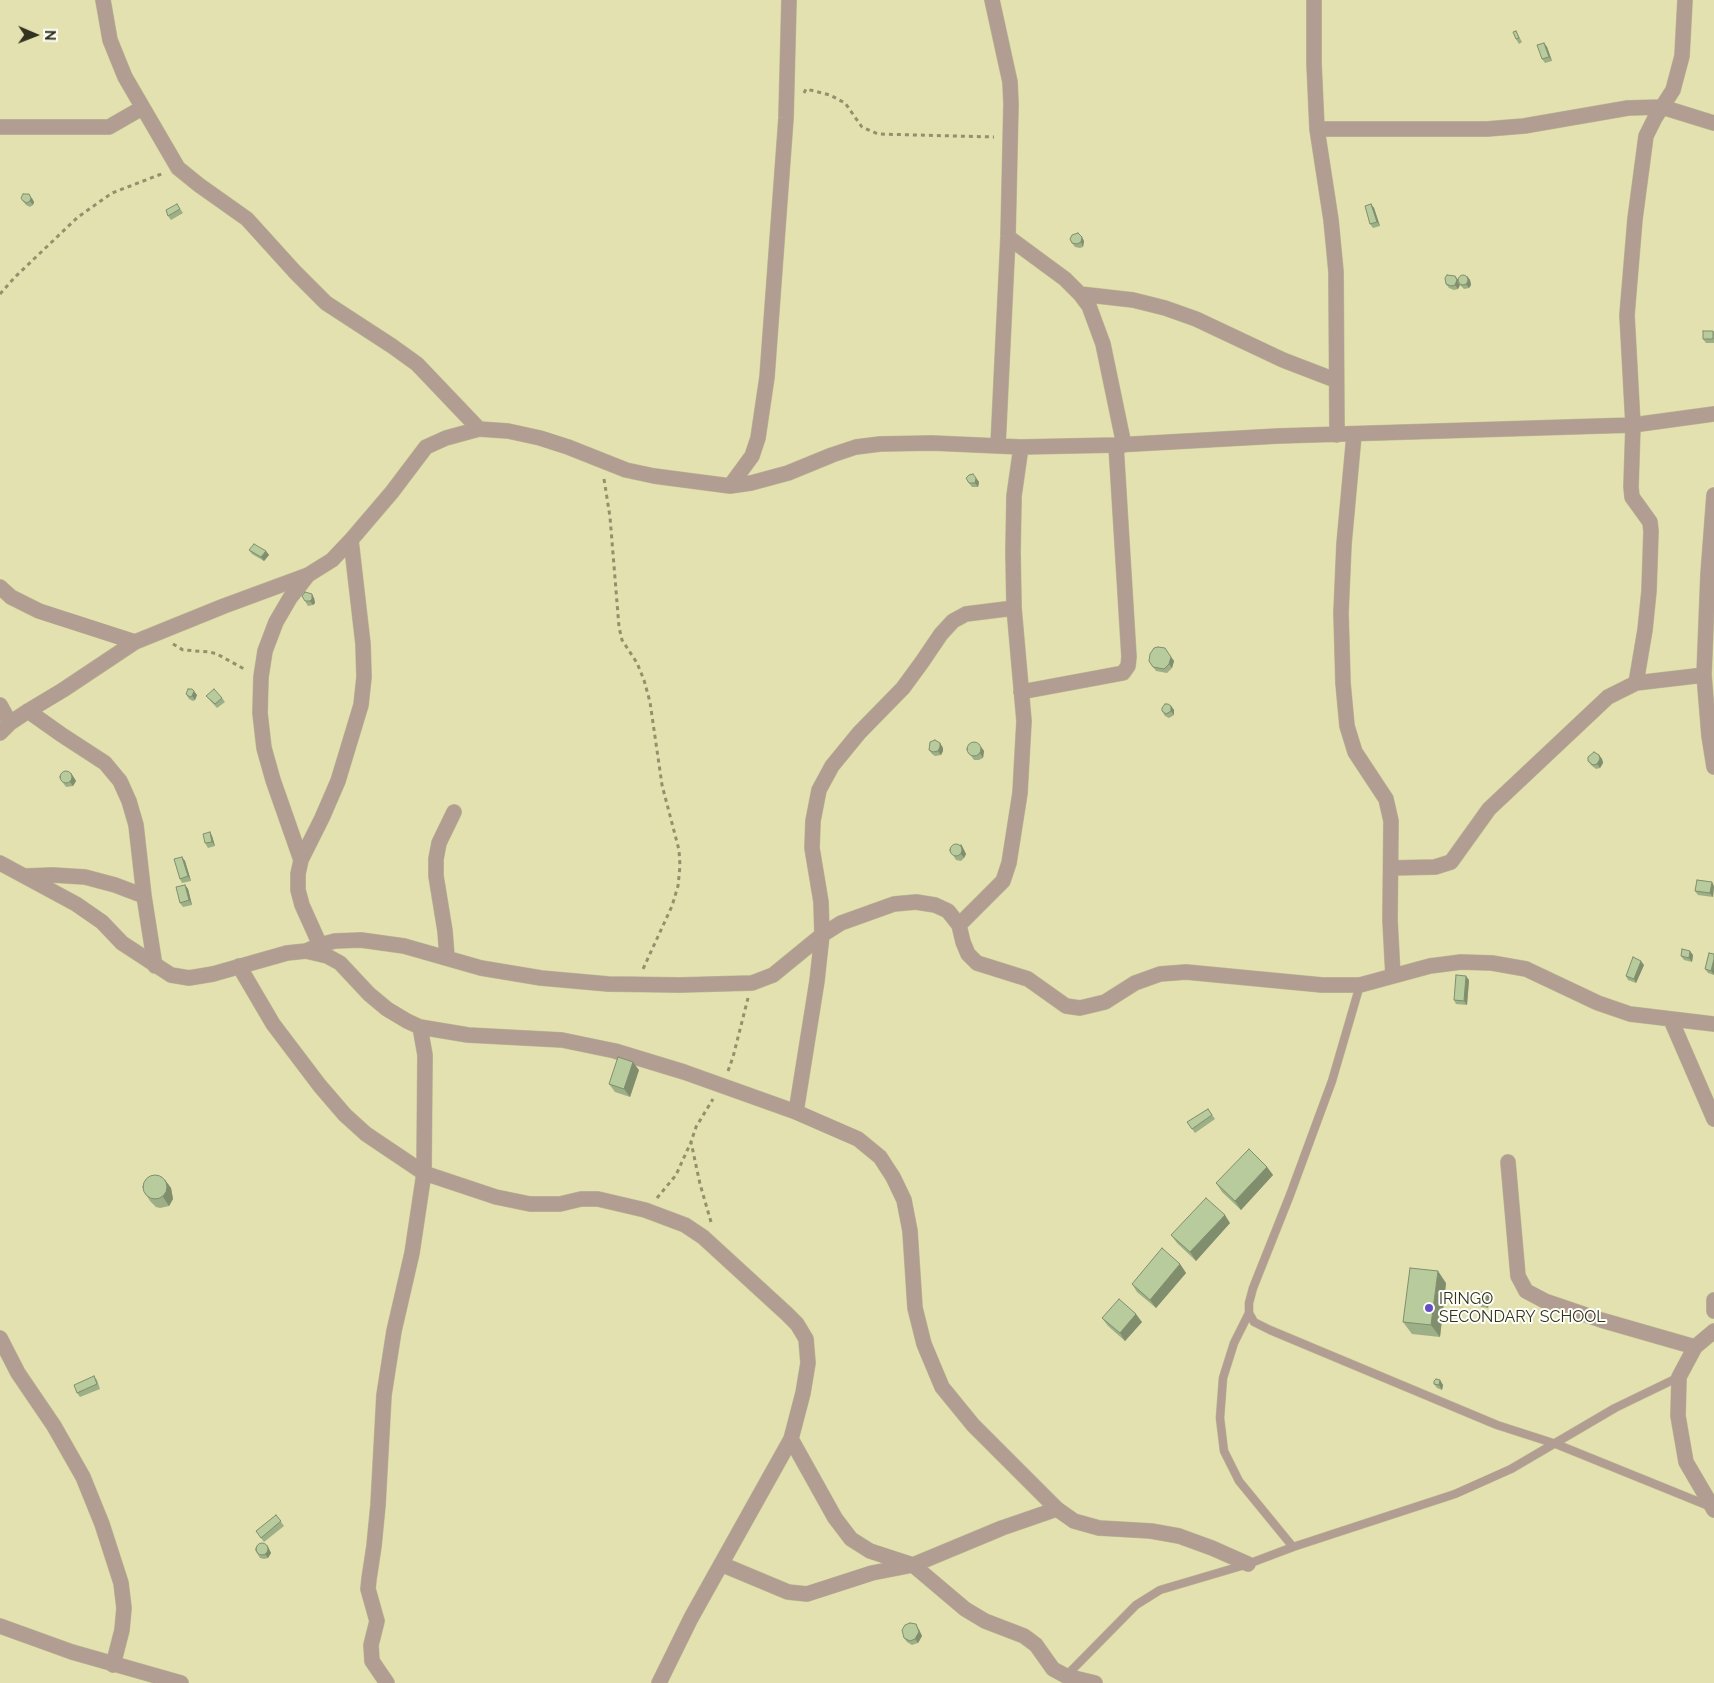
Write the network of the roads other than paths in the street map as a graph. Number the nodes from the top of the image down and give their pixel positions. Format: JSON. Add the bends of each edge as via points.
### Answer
{"nodes":[{"id":1,"x":103,"y":0,"type":"edge"},
{"id":2,"x":789,"y":0,"type":"edge"},
{"id":3,"x":992,"y":0,"type":"edge"},
{"id":4,"x":1314,"y":0,"type":"edge"},
{"id":5,"x":1685,"y":0,"type":"edge"},
{"id":6,"x":1662,"y":107,"type":"junction"},
{"id":7,"x":142,"y":108,"type":"junction"},
{"id":8,"x":1714,"y":123,"type":"edge"},
{"id":9,"x":0,"y":127,"type":"edge"},
{"id":10,"x":1317,"y":129,"type":"junction"},
{"id":11,"x":1008,"y":237,"type":"junction"},
{"id":12,"x":1080,"y":294,"type":"junction"},
{"id":13,"x":1335,"y":380,"type":"junction"},
{"id":14,"x":1714,"y":414,"type":"edge"},
{"id":15,"x":1633,"y":425,"type":"junction"},
{"id":16,"x":479,"y":429,"type":"junction"},
{"id":17,"x":1337,"y":435,"type":"junction"},
{"id":18,"x":1354,"y":435,"type":"junction"},
{"id":19,"x":1120,"y":445,"type":"junction"},
{"id":20,"x":998,"y":446,"type":"junction"},
{"id":21,"x":1021,"y":447,"type":"junction"},
{"id":22,"x":730,"y":486,"type":"junction"},
{"id":23,"x":1714,"y":495,"type":"edge"},
{"id":24,"x":351,"y":540,"type":"junction"},
{"id":25,"x":308,"y":575,"type":"junction"},
{"id":26,"x":0,"y":587,"type":"edge"},
{"id":27,"x":1014,"y":608,"type":"junction"},
{"id":28,"x":135,"y":642,"type":"junction"},
{"id":29,"x":1704,"y":675,"type":"junction"},
{"id":30,"x":1636,"y":683,"type":"junction"},
{"id":31,"x":1021,"y":692,"type":"junction"},
{"id":32,"x":0,"y":705,"type":"edge"},
{"id":33,"x":28,"y":711,"type":"junction"},
{"id":34,"x":5,"y":728,"type":"edge"},
{"id":35,"x":1714,"y":767,"type":"edge"},
{"id":36,"x":454,"y":812,"type":"dead end"},
{"id":37,"x":301,"y":860,"type":"junction"},
{"id":38,"x":0,"y":863,"type":"edge"},
{"id":39,"x":1391,"y":868,"type":"junction"},
{"id":40,"x":25,"y":876,"type":"junction"},
{"id":41,"x":144,"y":896,"type":"junction"},
{"id":42,"x":959,"y":926,"type":"junction"},
{"id":43,"x":822,"y":935,"type":"junction"},
{"id":44,"x":313,"y":948,"type":"junction"},
{"id":45,"x":447,"y":957,"type":"junction"},
{"id":46,"x":155,"y":966,"type":"junction"},
{"id":47,"x":239,"y":966,"type":"junction"},
{"id":48,"x":1393,"y":976,"type":"junction"},
{"id":49,"x":1360,"y":985,"type":"junction"},
{"id":50,"x":1671,"y":1020,"type":"junction"},
{"id":51,"x":1714,"y":1024,"type":"edge"},
{"id":52,"x":420,"y":1027,"type":"junction"},
{"id":53,"x":796,"y":1112,"type":"junction"},
{"id":54,"x":1714,"y":1118,"type":"edge"},
{"id":55,"x":1508,"y":1162,"type":"dead end"},
{"id":56,"x":424,"y":1173,"type":"junction"},
{"id":57,"x":1714,"y":1300,"type":"edge"},
{"id":58,"x":1714,"y":1311,"type":"edge"},
{"id":59,"x":1249,"y":1313,"type":"junction"},
{"id":60,"x":1714,"y":1331,"type":"edge"},
{"id":61,"x":0,"y":1338,"type":"edge"},
{"id":62,"x":1695,"y":1347,"type":"junction"},
{"id":63,"x":1679,"y":1377,"type":"junction"},
{"id":64,"x":791,"y":1439,"type":"junction"},
{"id":65,"x":1556,"y":1444,"type":"junction"},
{"id":66,"x":1057,"y":1509,"type":"junction"},
{"id":67,"x":1713,"y":1509,"type":"edge"},
{"id":68,"x":1293,"y":1548,"type":"junction"},
{"id":69,"x":721,"y":1564,"type":"junction"},
{"id":70,"x":913,"y":1564,"type":"junction"},
{"id":71,"x":1248,"y":1564,"type":"junction"},
{"id":72,"x":0,"y":1626,"type":"edge"},
{"id":73,"x":113,"y":1665,"type":"junction"},
{"id":74,"x":1063,"y":1680,"type":"edge"},
{"id":75,"x":181,"y":1683,"type":"edge"},
{"id":76,"x":387,"y":1683,"type":"edge"},
{"id":77,"x":658,"y":1683,"type":"edge"},
{"id":78,"x":1095,"y":1683,"type":"edge"}],
"edges":[{"from":1,"to":7,"type":"street","via":[[110,40],[125,78]]},
{"from":2,"to":22,"type":"street","via":[[786,118],[762,419],[752,456]]},
{"from":3,"to":11,"type":"street","via":[[1010,82]]},
{"from":4,"to":10,"type":"street"},
{"from":5,"to":6,"type":"street","via":[[1682,56],[1673,90]]},
{"from":6,"to":8,"type":"street"},
{"from":6,"to":10,"type":"street","via":[[1628,108],[1524,126],[1486,129]]},
{"from":6,"to":15,"type":"street","via":[[1646,136],[1627,315]]},
{"from":7,"to":9,"type":"street","via":[[109,127]]},
{"from":7,"to":16,"type":"street","via":[[178,168],[247,219],[326,303],[417,364]]},
{"from":10,"to":13,"type":"street","via":[[1336,272]]},
{"from":11,"to":12,"type":"street"},
{"from":11,"to":20,"type":"street"},
{"from":12,"to":13,"type":"street","via":[[1133,300],[1165,308]]},
{"from":12,"to":19,"type":"street","via":[[1089,306],[1103,344]]},
{"from":13,"to":17,"type":"street"},
{"from":14,"to":15,"type":"street"},
{"from":15,"to":18,"type":"street"},
{"from":15,"to":30,"type":"street","via":[[1632,496],[1650,522],[1651,531],[1649,591]]},
{"from":16,"to":22,"type":"street","via":[[540,438],[626,470]]},
{"from":16,"to":24,"type":"street","via":[[426,447]]},
{"from":17,"to":18,"type":"street"},
{"from":17,"to":19,"type":"street"},
{"from":18,"to":39,"type":"street","via":[[1344,544],[1343,682],[1347,726],[1356,752],[1386,799],[1392,821]]},
{"from":19,"to":21,"type":"street"},
{"from":19,"to":31,"type":"street","via":[[1128,666],[1123,673]]},
{"from":20,"to":21,"type":"street"},
{"from":20,"to":22,"type":"street","via":[[906,443],[856,447],[788,473]]},
{"from":21,"to":27,"type":"street","via":[[1014,496]]},
{"from":23,"to":29,"type":"street"},
{"from":24,"to":25,"type":"street","via":[[332,560]]},
{"from":24,"to":37,"type":"street","via":[[363,644],[361,705],[338,781]]},
{"from":25,"to":28,"type":"street"},
{"from":25,"to":37,"type":"street","via":[[276,622],[265,651],[260,714],[264,748]]},
{"from":26,"to":28,"type":"street","via":[[39,612]]},
{"from":27,"to":31,"type":"street"},
{"from":27,"to":43,"type":"street","via":[[966,614],[953,622],[903,688],[832,766],[819,790],[813,821],[812,848],[821,902]]},
{"from":28,"to":33,"type":"street"},
{"from":29,"to":30,"type":"street"},
{"from":29,"to":35,"type":"street"},
{"from":30,"to":39,"type":"street","via":[[1608,697],[1513,784],[1489,809],[1451,862],[1435,867]]},
{"from":31,"to":42,"type":"street","via":[[1023,754],[1009,863],[1003,881]]},
{"from":32,"to":34,"type":"street"},
{"from":33,"to":34,"type":"street"},
{"from":33,"to":41,"type":"street","via":[[105,762],[120,782],[136,825]]},
{"from":36,"to":45,"type":"street","via":[[439,843],[436,859]]},
{"from":37,"to":44,"type":"street","via":[[298,890]]},
{"from":38,"to":40,"type":"street"},
{"from":39,"to":48,"type":"street"},
{"from":40,"to":41,"type":"street","via":[[85,878],[115,884]]},
{"from":40,"to":46,"type":"street","via":[[76,904]]},
{"from":41,"to":46,"type":"street"},
{"from":42,"to":43,"type":"street","via":[[948,911],[916,902],[894,904],[862,914]]},
{"from":42,"to":49,"type":"street","via":[[962,942],[977,963],[1028,979],[1066,1006],[1080,1008],[1105,1002],[1135,983],[1160,974],[1186,972],[1322,985]]},
{"from":43,"to":45,"type":"street","via":[[773,975],[752,983],[608,984],[481,968]]},
{"from":43,"to":53,"type":"street"},
{"from":44,"to":45,"type":"street","via":[[335,941],[361,940]]},
{"from":44,"to":47,"type":"street"},
{"from":44,"to":52,"type":"street","via":[[340,963],[387,1009]]},
{"from":46,"to":47,"type":"street","via":[[171,975],[189,978]]},
{"from":47,"to":56,"type":"street","via":[[273,1024],[345,1115],[366,1134]]},
{"from":48,"to":49,"type":"street"},
{"from":48,"to":50,"type":"street","via":[[1430,966],[1492,963],[1526,969],[1598,1003],[1630,1014]]},
{"from":49,"to":59,"type":"lane","via":[[1332,1081],[1253,1288]]},
{"from":50,"to":51,"type":"street"},
{"from":50,"to":54,"type":"street"},
{"from":52,"to":53,"type":"street","via":[[468,1035],[562,1040],[615,1051]]},
{"from":52,"to":56,"type":"street","via":[[425,1064]]},
{"from":53,"to":66,"type":"street","via":[[858,1139],[880,1157],[904,1200],[910,1231],[915,1308],[924,1344],[942,1387],[973,1425]]},
{"from":55,"to":62,"type":"street","via":[[1518,1276],[1526,1291],[1601,1320]]},
{"from":56,"to":64,"type":"street","via":[[496,1197],[530,1204],[598,1199],[645,1210],[685,1225],[703,1237],[797,1324],[806,1339],[808,1363]]},
{"from":56,"to":76,"type":"street","via":[[384,1395],[378,1505],[368,1589],[376,1621],[372,1661]]},
{"from":57,"to":58,"type":"street"},
{"from":59,"to":65,"type":"lane","via":[[1254,1322],[1278,1334],[1497,1425]]},
{"from":59,"to":68,"type":"lane","via":[[1234,1343],[1223,1378],[1220,1418],[1224,1451],[1239,1481]]},
{"from":60,"to":62,"type":"street"},
{"from":61,"to":73,"type":"street","via":[[83,1477],[102,1524],[121,1583],[124,1608]]},
{"from":62,"to":63,"type":"street"},
{"from":63,"to":65,"type":"lane","via":[[1615,1408]]},
{"from":63,"to":67,"type":"street","via":[[1678,1416],[1686,1462]]},
{"from":64,"to":69,"type":"street"},
{"from":64,"to":70,"type":"street","via":[[822,1497],[850,1538],[870,1551]]},
{"from":65,"to":67,"type":"lane"},
{"from":65,"to":68,"type":"lane","via":[[1455,1494]]},
{"from":66,"to":70,"type":"street"},
{"from":66,"to":71,"type":"street","via":[[1074,1521],[1098,1528],[1179,1536]]},
{"from":68,"to":71,"type":"lane"},
{"from":69,"to":70,"type":"street","via":[[788,1592],[808,1594]]},
{"from":69,"to":77,"type":"street"},
{"from":70,"to":74,"type":"street","via":[[965,1609],[985,1621],[1024,1636],[1036,1645]]},
{"from":71,"to":74,"type":"lane","via":[[1160,1590],[1136,1605]]},
{"from":72,"to":73,"type":"street"},
{"from":73,"to":75,"type":"street"},
{"from":74,"to":78,"type":"street"}]}
